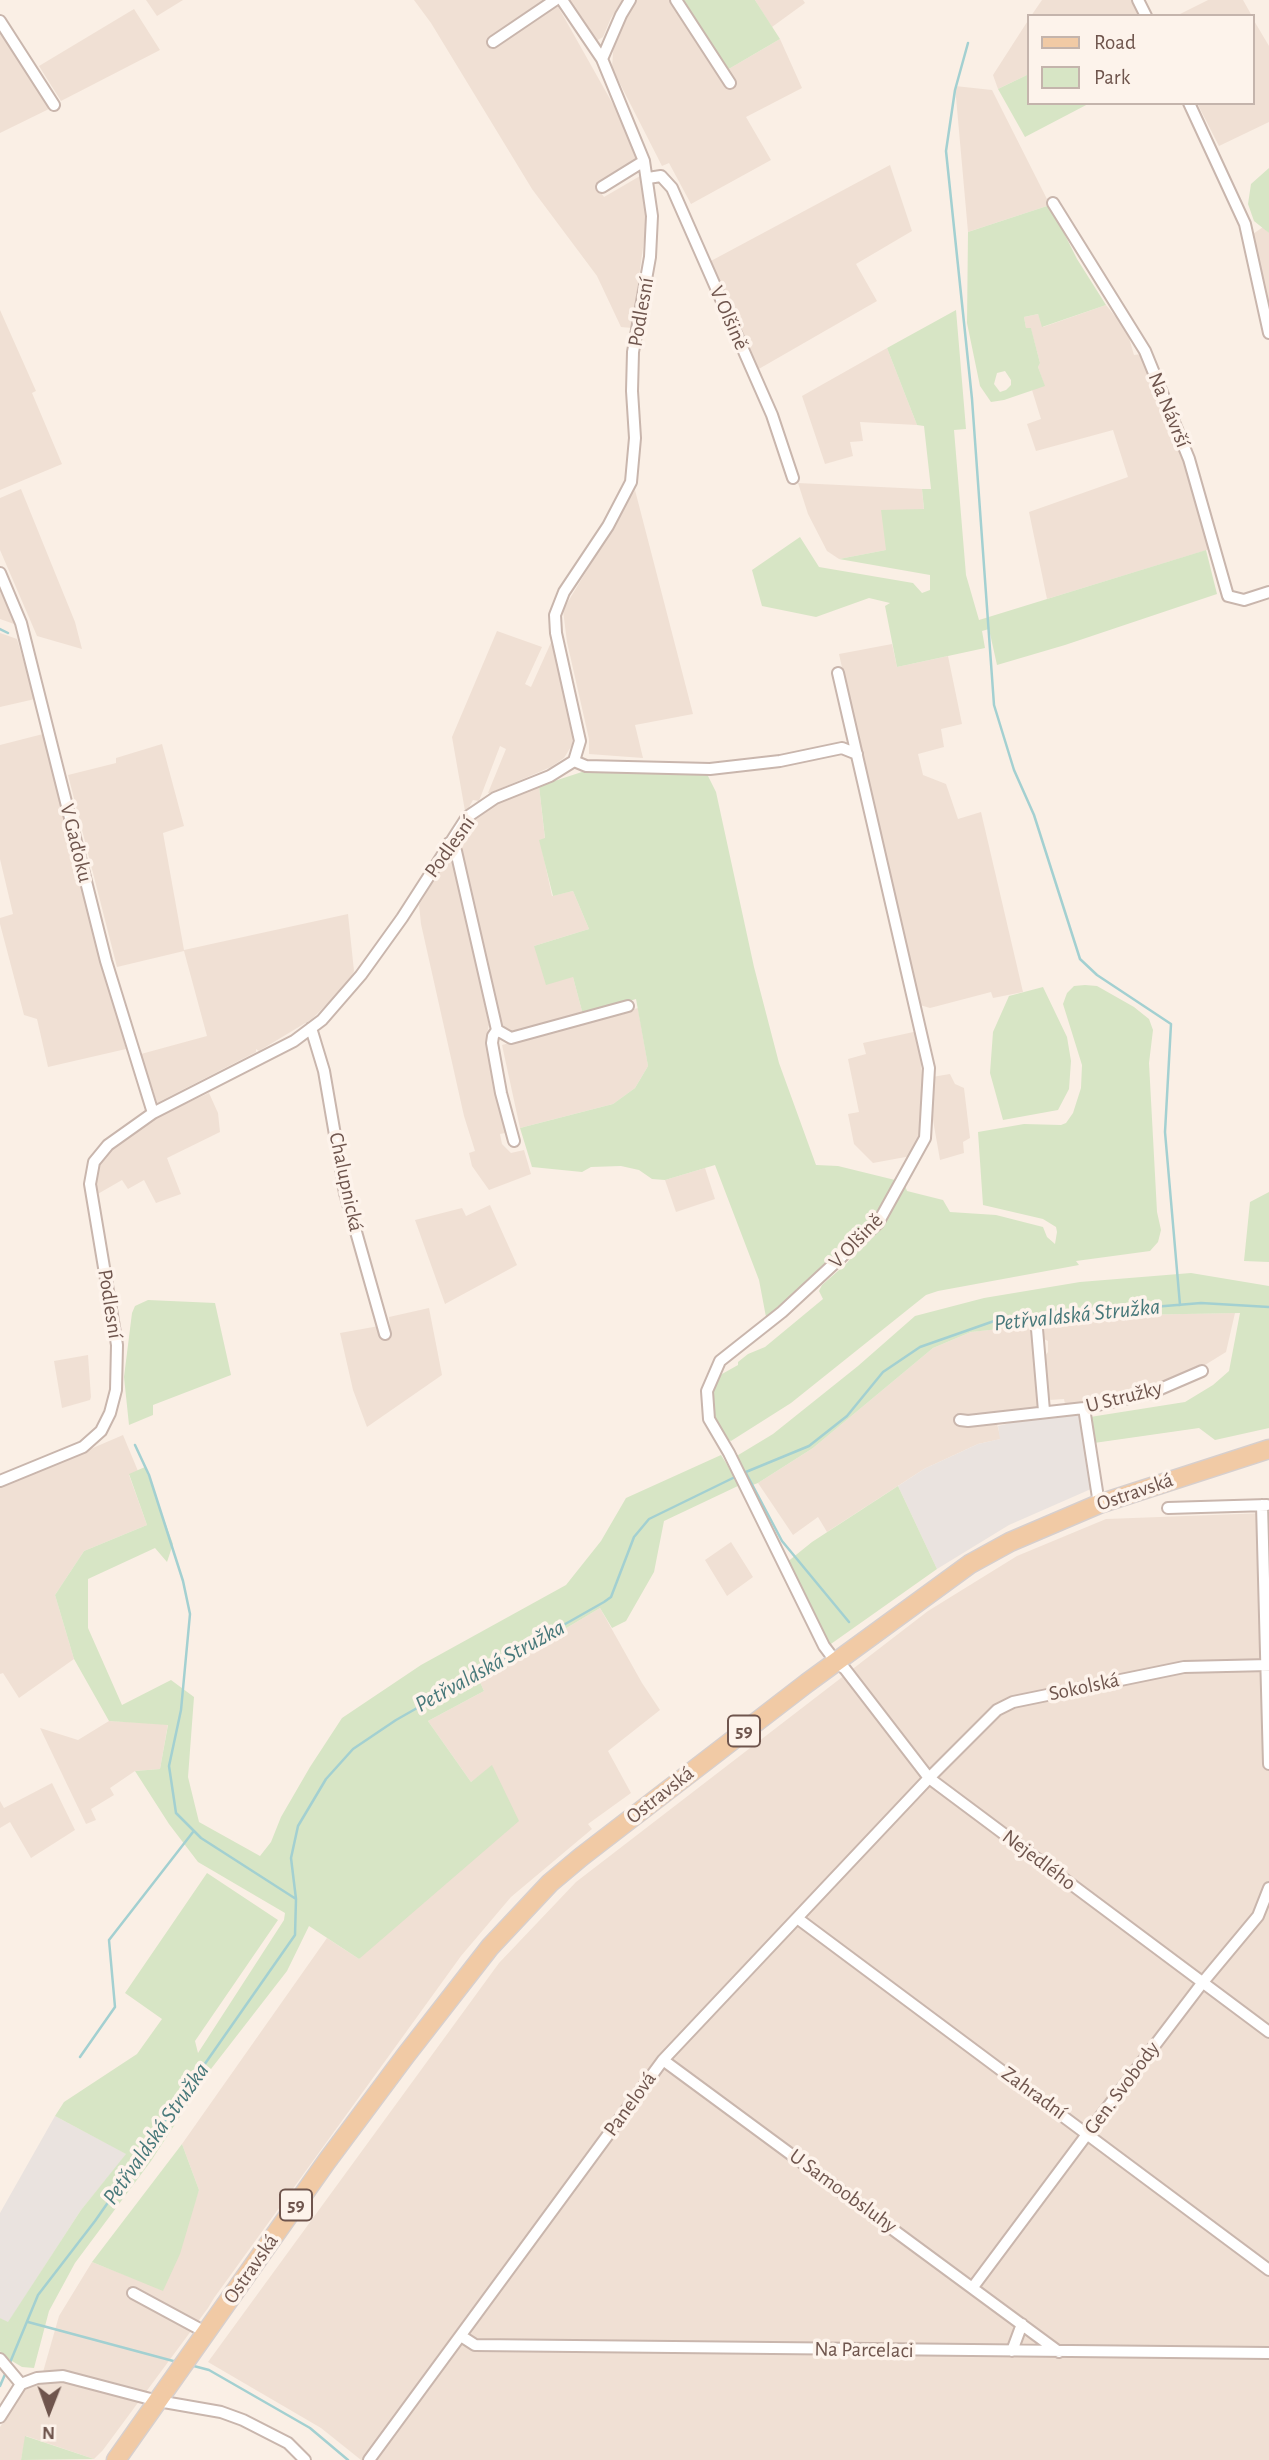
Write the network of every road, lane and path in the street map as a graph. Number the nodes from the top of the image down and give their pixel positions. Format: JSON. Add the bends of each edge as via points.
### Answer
{"nodes":[{"id":1,"x":555,"y":0,"type":"edge"},
{"id":2,"x":562,"y":0,"type":"edge"},
{"id":3,"x":630,"y":0,"type":"edge"},
{"id":4,"x":677,"y":0,"type":"edge"},
{"id":5,"x":0,"y":21,"type":"edge"},
{"id":6,"x":494,"y":42,"type":"dead end"},
{"id":7,"x":601,"y":59,"type":"junction"},
{"id":8,"x":730,"y":83,"type":"dead end"},
{"id":9,"x":54,"y":105,"type":"dead end"},
{"id":10,"x":1190,"y":105,"type":"edge"},
{"id":11,"x":644,"y":161,"type":"junction"},
{"id":12,"x":648,"y":178,"type":"junction"},
{"id":13,"x":602,"y":187,"type":"dead end"},
{"id":14,"x":1053,"y":202,"type":"dead end"},
{"id":15,"x":1269,"y":333,"type":"edge"},
{"id":16,"x":793,"y":478,"type":"dead end"},
{"id":17,"x":0,"y":573,"type":"edge"},
{"id":18,"x":1269,"y":592,"type":"edge"},
{"id":19,"x":838,"y":673,"type":"dead end"},
{"id":20,"x":857,"y":754,"type":"junction"},
{"id":21,"x":574,"y":761,"type":"junction"},
{"id":22,"x":449,"y":844,"type":"junction"},
{"id":23,"x":628,"y":1006,"type":"dead end"},
{"id":24,"x":311,"y":1028,"type":"junction"},
{"id":25,"x":497,"y":1030,"type":"junction"},
{"id":26,"x":153,"y":1113,"type":"junction"},
{"id":27,"x":514,"y":1141,"type":"dead end"},
{"id":28,"x":1037,"y":1329,"type":"dead end"},
{"id":29,"x":385,"y":1334,"type":"dead end"},
{"id":30,"x":1202,"y":1371,"type":"dead end"},
{"id":31,"x":1084,"y":1408,"type":"junction"},
{"id":32,"x":1044,"y":1411,"type":"junction"},
{"id":33,"x":960,"y":1420,"type":"dead end"},
{"id":34,"x":1269,"y":1448,"type":"edge"},
{"id":35,"x":0,"y":1481,"type":"edge"},
{"id":36,"x":1099,"y":1504,"type":"junction"},
{"id":37,"x":1266,"y":1505,"type":"edge"},
{"id":38,"x":1168,"y":1508,"type":"dead end"},
{"id":39,"x":836,"y":1662,"type":"junction"},
{"id":40,"x":1268,"y":1665,"type":"edge"},
{"id":41,"x":1269,"y":1764,"type":"edge"},
{"id":42,"x":929,"y":1778,"type":"junction"},
{"id":43,"x":1269,"y":1888,"type":"edge"},
{"id":44,"x":797,"y":1918,"type":"junction"},
{"id":45,"x":1203,"y":1982,"type":"junction"},
{"id":46,"x":1269,"y":2032,"type":"edge"},
{"id":47,"x":663,"y":2060,"type":"junction"},
{"id":48,"x":1088,"y":2133,"type":"junction"},
{"id":49,"x":1269,"y":2270,"type":"edge"},
{"id":50,"x":973,"y":2287,"type":"junction"},
{"id":51,"x":133,"y":2293,"type":"dead end"},
{"id":52,"x":1022,"y":2324,"type":"junction"},
{"id":53,"x":206,"y":2333,"type":"junction"},
{"id":54,"x":461,"y":2336,"type":"junction"},
{"id":55,"x":1012,"y":2351,"type":"junction"},
{"id":56,"x":1059,"y":2352,"type":"junction"},
{"id":57,"x":1269,"y":2353,"type":"edge"},
{"id":58,"x":0,"y":2359,"type":"edge"},
{"id":59,"x":21,"y":2384,"type":"junction"},
{"id":60,"x":158,"y":2401,"type":"junction"},
{"id":61,"x":0,"y":2417,"type":"edge"},
{"id":62,"x":116,"y":2460,"type":"edge"},
{"id":63,"x":304,"y":2460,"type":"edge"},
{"id":64,"x":369,"y":2460,"type":"edge"}],
"edges":[{"from":1,"to":6,"type":"street"},
{"from":2,"to":7,"type":"street","name":"Podlesní"},
{"from":3,"to":7,"type":"street"},
{"from":4,"to":8,"type":"street"},
{"from":5,"to":9,"type":"street"},
{"from":7,"to":11,"type":"street","name":"Podlesní"},
{"from":10,"to":15,"type":"street","via":[[1245,224]]},
{"from":11,"to":12,"type":"street","name":"Podlesní"},
{"from":11,"to":13,"type":"street"},
{"from":12,"to":16,"type":"street","name":"V Olšině","via":[[661,176],[672,188],[772,415]]},
{"from":12,"to":21,"type":"street","name":"Podlesní","via":[[650,257],[633,352],[631,482],[564,592],[555,615],[580,741]]},
{"from":14,"to":18,"type":"street","name":"Na Návrší","via":[[1144,351],[1189,459],[1228,596],[1244,600]]},
{"from":17,"to":26,"type":"street","name":"V Gaďoku","via":[[21,623],[106,961]]},
{"from":19,"to":20,"type":"street","name":"V Olšině"},
{"from":20,"to":21,"type":"street","via":[[842,748],[710,769],[586,766]]},
{"from":20,"to":39,"type":"street","name":"V Olšině","via":[[929,1068],[926,1138],[878,1223],[782,1312],[720,1361],[707,1391],[709,1419]]},
{"from":21,"to":22,"type":"street","name":"Podlesní","via":[[495,798],[467,817]]},
{"from":22,"to":24,"type":"street","name":"Podlesní","via":[[361,975]]},
{"from":22,"to":25,"type":"street","via":[[456,851]]},
{"from":23,"to":25,"type":"street","via":[[510,1038]]},
{"from":24,"to":26,"type":"street","name":"Podlesní"},
{"from":24,"to":29,"type":"street","name":"Chalupnická","via":[[324,1071],[345,1193]]},
{"from":25,"to":27,"type":"street","via":[[492,1043]]},
{"from":26,"to":35,"type":"street","name":"Podlesní","via":[[108,1145],[94,1162],[90,1184],[117,1345],[116,1390],[110,1413],[101,1431],[83,1447]]},
{"from":28,"to":32,"type":"street"},
{"from":30,"to":31,"type":"street","name":"U Stružky","via":[[1151,1393]]},
{"from":31,"to":32,"type":"street","name":"U Stružky"},
{"from":31,"to":36,"type":"street"},
{"from":32,"to":33,"type":"street","name":"U Stružky"},
{"from":34,"to":36,"type":"main road","name":"Ostravská","number":"59"},
{"from":36,"to":39,"type":"main road","name":"Ostravská","number":"59","via":[[970,1564]]},
{"from":37,"to":38,"type":"street"},
{"from":37,"to":40,"type":"street"},
{"from":39,"to":42,"type":"street","name":"Nejedlého"},
{"from":39,"to":53,"type":"main road","name":"Ostravská","number":"59","via":[[580,1857],[529,1903],[405,2055]]},
{"from":40,"to":41,"type":"street"},
{"from":40,"to":42,"type":"street","name":"Sokolská","via":[[1184,1667],[1013,1702],[997,1710]]},
{"from":42,"to":44,"type":"street","name":"Panelová"},
{"from":42,"to":45,"type":"street","name":"Nejedlého"},
{"from":43,"to":45,"type":"street","name":"Gen. Svobody","via":[[1258,1916]]},
{"from":44,"to":47,"type":"street","name":"Panelová"},
{"from":44,"to":48,"type":"street","name":"Zahradní"},
{"from":45,"to":46,"type":"street","name":"Nejedlého"},
{"from":45,"to":48,"type":"street","name":"Gen. Svobody"},
{"from":47,"to":50,"type":"street","name":"U Samoobsluhy"},
{"from":47,"to":54,"type":"street","name":"Panelová"},
{"from":48,"to":49,"type":"street","name":"Zahradní"},
{"from":48,"to":50,"type":"street","name":"Gen. Svobody"},
{"from":50,"to":52,"type":"street","name":"U Samoobsluhy"},
{"from":51,"to":53,"type":"street"},
{"from":52,"to":55,"type":"street"},
{"from":52,"to":56,"type":"street","name":"U Samoobsluhy"},
{"from":53,"to":60,"type":"main road","name":"Ostravská"},
{"from":54,"to":55,"type":"street","name":"Na Parcelaci","via":[[475,2345]]},
{"from":54,"to":64,"type":"street","name":"Panelová"},
{"from":55,"to":56,"type":"street","name":"Na Parcelaci"},
{"from":56,"to":57,"type":"street","name":"Na Parcelaci"},
{"from":58,"to":59,"type":"street"},
{"from":59,"to":60,"type":"street","via":[[62,2376]]},
{"from":59,"to":61,"type":"street"},
{"from":60,"to":62,"type":"main road","name":"Ostravská"},
{"from":60,"to":63,"type":"street","via":[[243,2420],[288,2443]]}]}
